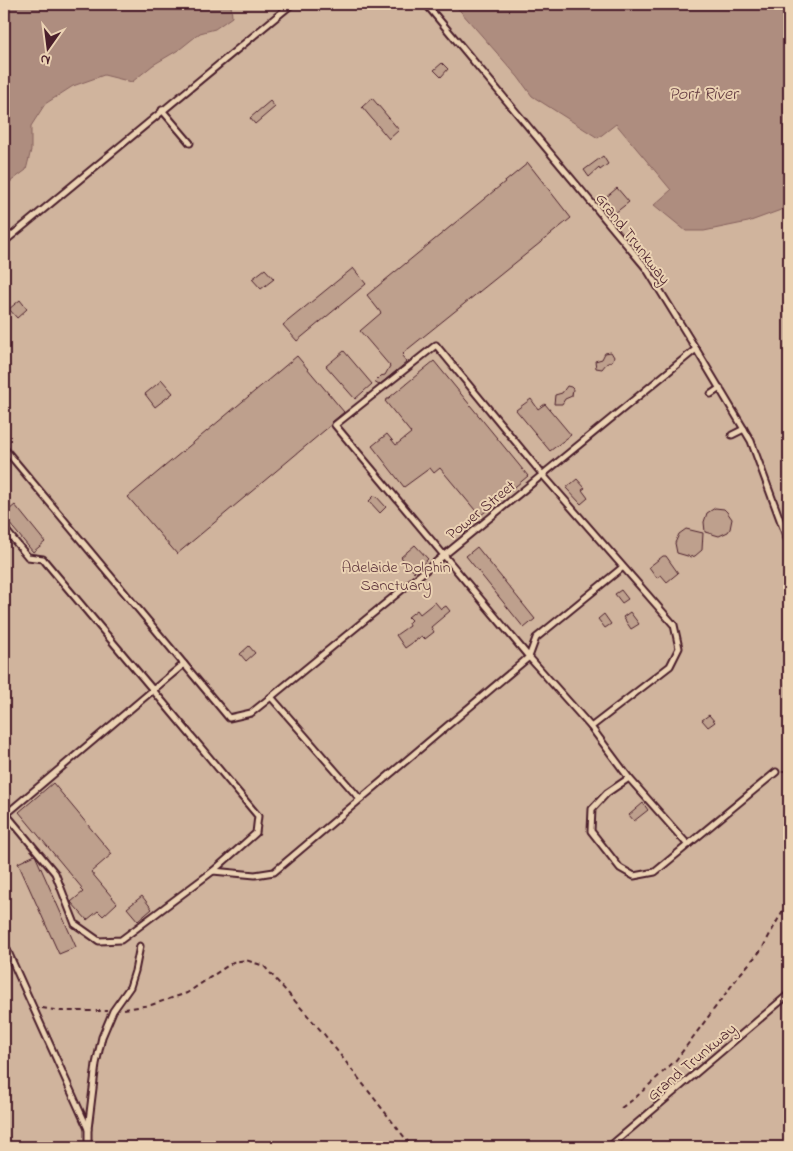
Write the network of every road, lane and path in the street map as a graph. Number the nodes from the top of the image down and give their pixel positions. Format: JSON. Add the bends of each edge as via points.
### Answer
{"nodes":[{"id":1,"x":292,"y":4,"type":"edge"},
{"id":2,"x":426,"y":4,"type":"edge"},
{"id":3,"x":162,"y":110,"type":"junction"},
{"id":4,"x":190,"y":143,"type":"dead end"},
{"id":5,"x":4,"y":242,"type":"edge"},
{"id":6,"x":696,"y":349,"type":"junction"},
{"id":7,"x":720,"y":388,"type":"junction"},
{"id":8,"x":711,"y":394,"type":"dead end"},
{"id":9,"x":744,"y":429,"type":"junction"},
{"id":10,"x":732,"y":435,"type":"dead end"},
{"id":11,"x":4,"y":448,"type":"edge"},
{"id":12,"x":542,"y":474,"type":"junction"},
{"id":13,"x":4,"y":528,"type":"edge"},
{"id":14,"x":789,"y":544,"type":"edge"},
{"id":15,"x":444,"y":555,"type":"junction"},
{"id":16,"x":623,"y":567,"type":"junction"},
{"id":17,"x":530,"y":656,"type":"junction"},
{"id":18,"x":184,"y":664,"type":"junction"},
{"id":19,"x":153,"y":690,"type":"junction"},
{"id":20,"x":271,"y":697,"type":"junction"},
{"id":21,"x":590,"y":727,"type":"junction"},
{"id":22,"x":776,"y":772,"type":"dead end"},
{"id":23,"x":629,"y":778,"type":"junction"},
{"id":24,"x":359,"y":798,"type":"junction"},
{"id":25,"x":5,"y":815,"type":"edge"},
{"id":26,"x":688,"y":844,"type":"junction"},
{"id":27,"x":213,"y":871,"type":"junction"},
{"id":28,"x":789,"y":891,"type":"edge"},
{"id":29,"x":4,"y":943,"type":"edge"},
{"id":30,"x":140,"y":946,"type":"dead end"},
{"id":31,"x":789,"y":994,"type":"edge"},
{"id":32,"x":33,"y":1007,"type":"junction"},
{"id":33,"x":112,"y":1011,"type":"junction"},
{"id":34,"x":621,"y":1108,"type":"dead end"},
{"id":35,"x":88,"y":1130,"type":"junction"},
{"id":36,"x":88,"y":1147,"type":"edge"},
{"id":37,"x":412,"y":1147,"type":"edge"},
{"id":38,"x":609,"y":1147,"type":"edge"}],
"edges":[{"from":1,"to":3,"type":"lane"},
{"from":2,"to":6,"type":"lane","name":"Grand Trunkway","via":[[646,268]]},
{"from":3,"to":4,"type":"lane"},
{"from":3,"to":5,"type":"lane"},
{"from":6,"to":7,"type":"lane","name":"Grand Trunkway"},
{"from":6,"to":12,"type":"lane","name":"Power Street"},
{"from":7,"to":8,"type":"lane"},
{"from":7,"to":9,"type":"lane","name":"Grand Trunkway"},
{"from":9,"to":10,"type":"lane"},
{"from":9,"to":14,"type":"lane","name":"Grand Trunkway"},
{"from":11,"to":18,"type":"lane"},
{"from":12,"to":15,"type":"lane","name":"Power Street"},
{"from":12,"to":15,"type":"lane","via":[[436,345],[335,426]]},
{"from":12,"to":16,"type":"lane"},
{"from":13,"to":19,"type":"lane","via":[[28,557],[43,560]]},
{"from":15,"to":17,"type":"lane"},
{"from":15,"to":20,"type":"lane","name":"Power Street"},
{"from":16,"to":17,"type":"lane","via":[[536,638]]},
{"from":16,"to":21,"type":"lane","via":[[674,625],[679,648],[670,666]]},
{"from":17,"to":21,"type":"lane"},
{"from":17,"to":24,"type":"lane"},
{"from":18,"to":19,"type":"lane"},
{"from":18,"to":20,"type":"lane","name":"Power Street","via":[[229,718],[251,713]]},
{"from":19,"to":25,"type":"lane"},
{"from":19,"to":27,"type":"lane","via":[[258,816],[256,833]]},
{"from":20,"to":24,"type":"lane"},
{"from":21,"to":23,"type":"lane"},
{"from":22,"to":26,"type":"lane"},
{"from":23,"to":26,"type":"lane"},
{"from":23,"to":26,"type":"lane","via":[[607,793],[592,809],[591,831],[620,868],[634,876],[655,872]]},
{"from":24,"to":27,"type":"lane","via":[[274,872],[255,875]]},
{"from":25,"to":27,"type":"lane","via":[[54,873],[75,924],[99,941],[121,940]]},
{"from":28,"to":34,"type":"path","via":[[783,910],[762,949],[676,1060]]},
{"from":29,"to":32,"type":"lane"},
{"from":30,"to":33,"type":"lane","via":[[130,988]]},
{"from":31,"to":38,"type":"lane","name":"Grand Trunkway"},
{"from":32,"to":33,"type":"path","via":[[60,1011]]},
{"from":32,"to":35,"type":"lane"},
{"from":33,"to":35,"type":"lane","via":[[96,1064]]},
{"from":33,"to":37,"type":"path","via":[[151,1005],[188,993],[232,962],[246,960],[264,966],[324,1034]]},
{"from":35,"to":36,"type":"lane"}]}
